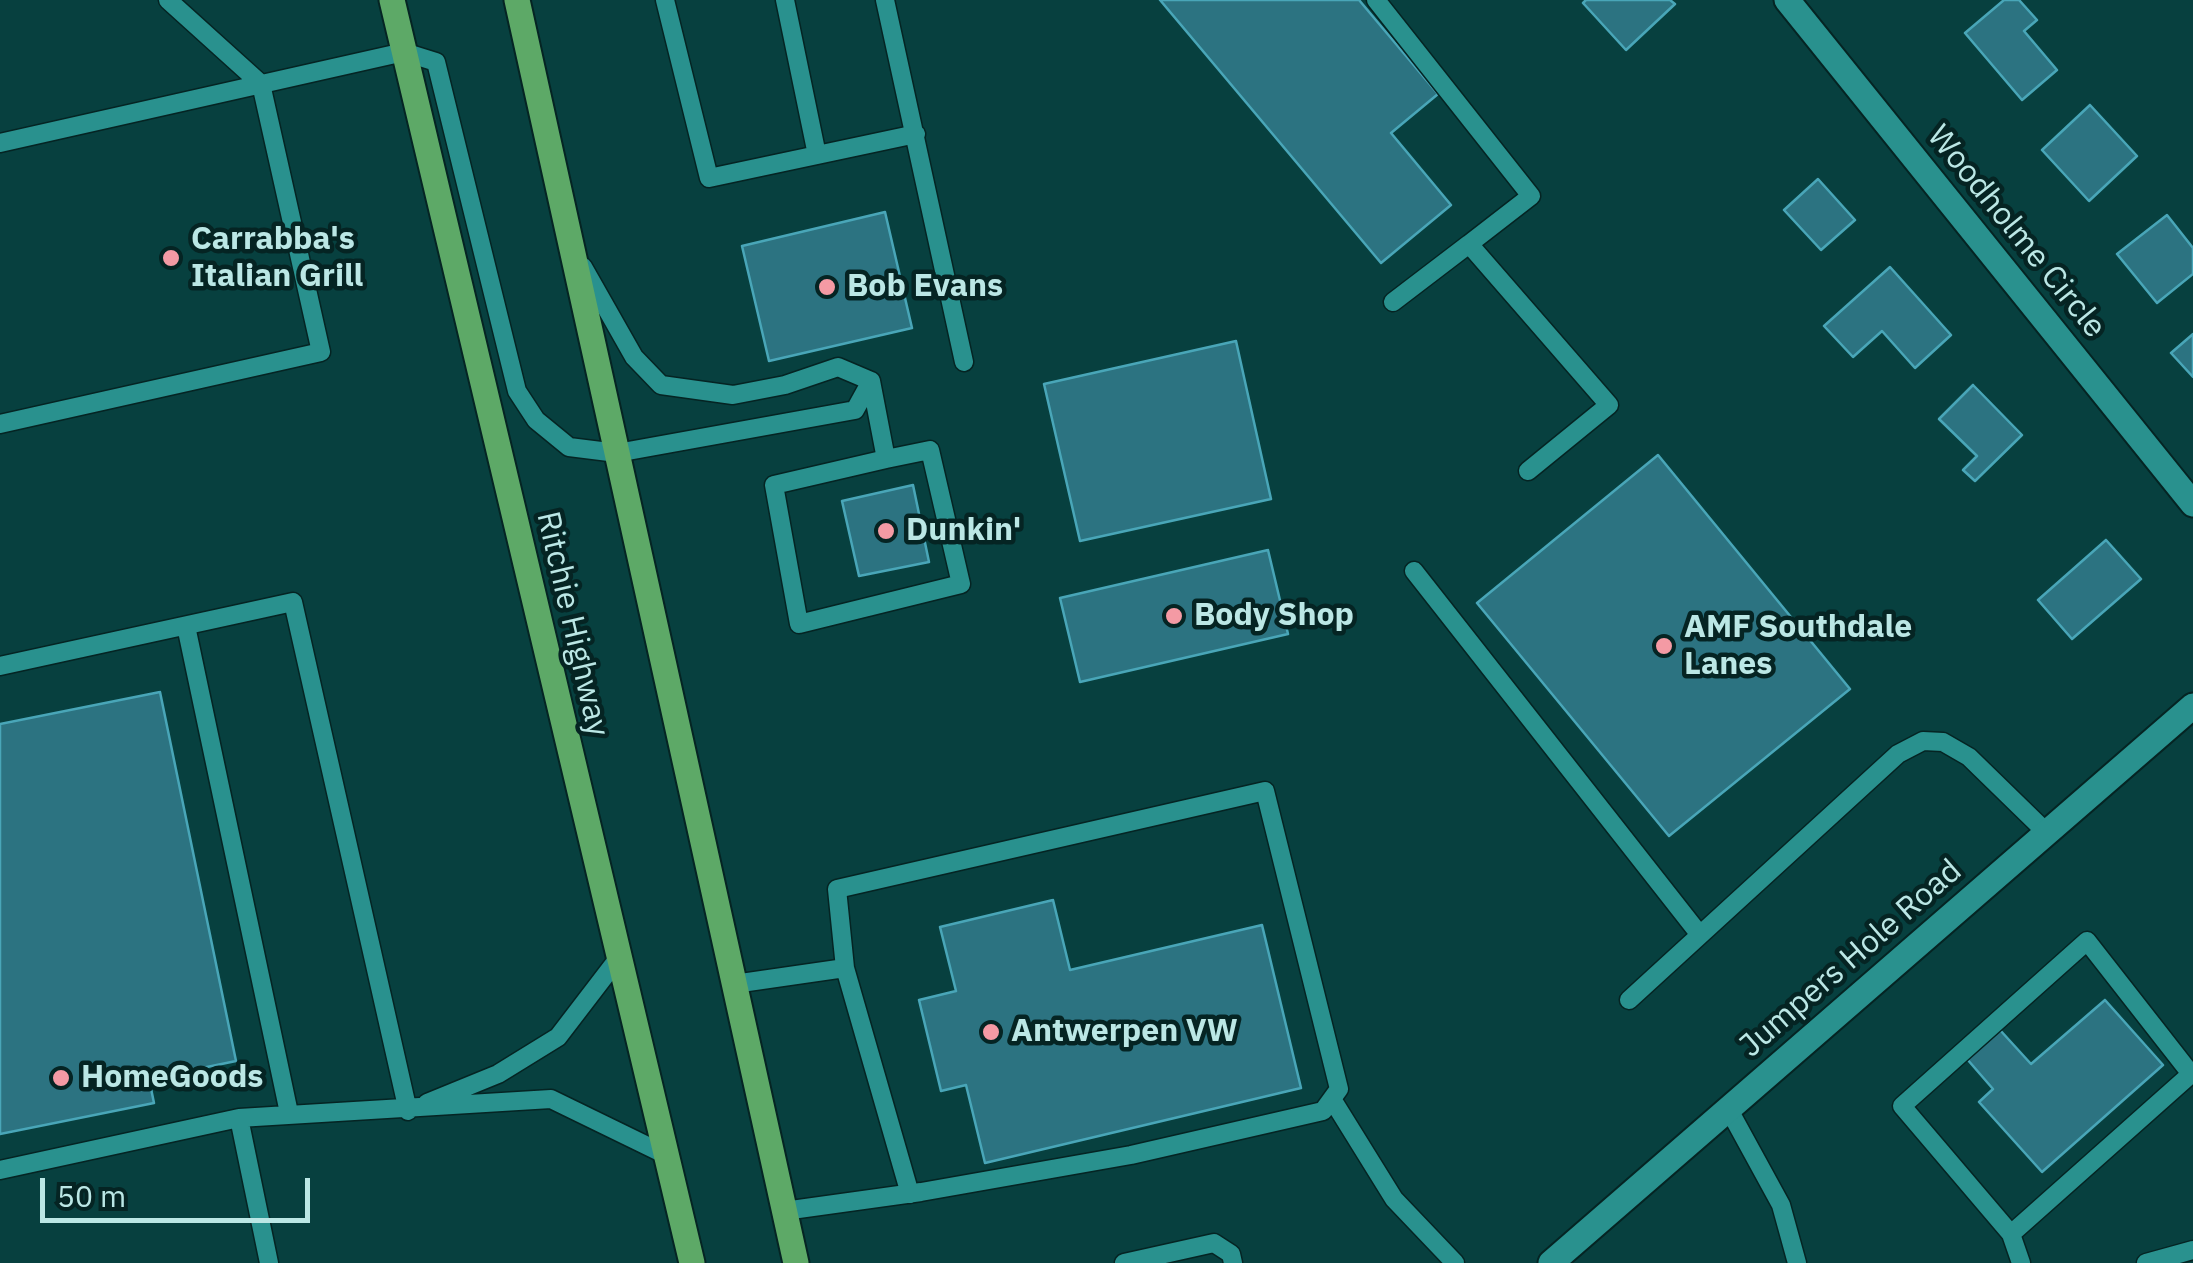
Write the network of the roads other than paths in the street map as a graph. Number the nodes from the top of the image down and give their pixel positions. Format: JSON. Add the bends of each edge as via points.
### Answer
{"nodes":[{"id":1,"x":168,"y":0,"type":"edge"},
{"id":2,"x":392,"y":0,"type":"edge"},
{"id":3,"x":517,"y":0,"type":"edge"},
{"id":4,"x":665,"y":0,"type":"edge"},
{"id":5,"x":785,"y":0,"type":"edge"},
{"id":6,"x":885,"y":0,"type":"edge"},
{"id":7,"x":1376,"y":0,"type":"edge"},
{"id":8,"x":1788,"y":0,"type":"edge"},
{"id":9,"x":404,"y":52,"type":"junction"},
{"id":10,"x":260,"y":84,"type":"junction"},
{"id":11,"x":916,"y":134,"type":"junction"},
{"id":12,"x":0,"y":143,"type":"edge"},
{"id":13,"x":816,"y":155,"type":"junction"},
{"id":14,"x":1470,"y":244,"type":"junction"},
{"id":15,"x":571,"y":247,"type":"junction"},
{"id":16,"x":1392,"y":302,"type":"dead end"},
{"id":17,"x":964,"y":362,"type":"dead end"},
{"id":18,"x":871,"y":381,"type":"junction"},
{"id":19,"x":0,"y":424,"type":"edge"},
{"id":20,"x":617,"y":453,"type":"junction"},
{"id":21,"x":886,"y":459,"type":"junction"},
{"id":22,"x":1528,"y":471,"type":"dead end"},
{"id":23,"x":2193,"y":504,"type":"edge"},
{"id":24,"x":1414,"y":571,"type":"dead end"},
{"id":25,"x":186,"y":626,"type":"junction"},
{"id":26,"x":0,"y":666,"type":"edge"},
{"id":27,"x":2193,"y":706,"type":"edge"},
{"id":28,"x":2046,"y":832,"type":"junction"},
{"id":29,"x":1700,"y":935,"type":"junction"},
{"id":30,"x":617,"y":960,"type":"junction"},
{"id":31,"x":845,"y":968,"type":"junction"},
{"id":32,"x":734,"y":984,"type":"junction"},
{"id":33,"x":1629,"y":1000,"type":"dead end"},
{"id":34,"x":2191,"y":1074,"type":"edge"},
{"id":35,"x":1332,"y":1099,"type":"junction"},
{"id":36,"x":1728,"y":1108,"type":"junction"},
{"id":37,"x":408,"y":1111,"type":"junction"},
{"id":38,"x":290,"y":1113,"type":"junction"},
{"id":39,"x":239,"y":1118,"type":"junction"},
{"id":40,"x":666,"y":1155,"type":"junction"},
{"id":41,"x":0,"y":1170,"type":"edge"},
{"id":42,"x":910,"y":1194,"type":"junction"},
{"id":43,"x":784,"y":1211,"type":"junction"},
{"id":44,"x":2010,"y":1234,"type":"junction"},
{"id":45,"x":2193,"y":1250,"type":"edge"},
{"id":46,"x":269,"y":1263,"type":"edge"},
{"id":47,"x":692,"y":1263,"type":"edge"},
{"id":48,"x":796,"y":1263,"type":"edge"},
{"id":49,"x":1124,"y":1263,"type":"edge"},
{"id":50,"x":1233,"y":1263,"type":"edge"},
{"id":51,"x":1455,"y":1263,"type":"edge"},
{"id":52,"x":1552,"y":1263,"type":"edge"},
{"id":53,"x":1796,"y":1263,"type":"edge"},
{"id":54,"x":2021,"y":1263,"type":"edge"},
{"id":55,"x":2146,"y":1263,"type":"edge"}],
"edges":[{"from":1,"to":10,"type":"lane"},
{"from":2,"to":9,"type":"main road","name":"Ritchie Highway"},
{"from":3,"to":15,"type":"main road"},
{"from":4,"to":13,"type":"lane","via":[[709,178]]},
{"from":5,"to":13,"type":"lane"},
{"from":6,"to":11,"type":"lane"},
{"from":7,"to":14,"type":"lane","via":[[1530,196]]},
{"from":8,"to":23,"type":"main road","name":"Woodholme Circle"},
{"from":9,"to":10,"type":"lane"},
{"from":9,"to":20,"type":"lane","via":[[436,62],[516,391],[536,420],[569,447]]},
{"from":9,"to":30,"type":"main road","name":"Ritchie Highway"},
{"from":10,"to":12,"type":"lane"},
{"from":10,"to":19,"type":"lane","via":[[321,352]]},
{"from":11,"to":13,"type":"lane"},
{"from":11,"to":17,"type":"lane"},
{"from":14,"to":16,"type":"lane"},
{"from":14,"to":22,"type":"lane","via":[[1610,405]]},
{"from":15,"to":18,"type":"lane","via":[[634,357],[661,385],[733,394],[838,367]]},
{"from":15,"to":20,"type":"main road"},
{"from":18,"to":20,"type":"lane","via":[[855,410]]},
{"from":18,"to":21,"type":"lane"},
{"from":20,"to":32,"type":"main road"},
{"from":21,"to":21,"type":"lane","via":[[930,450],[961,584],[799,624],[774,485]]},
{"from":24,"to":29,"type":"lane"},
{"from":25,"to":26,"type":"lane"},
{"from":25,"to":37,"type":"lane","via":[[293,602]]},
{"from":25,"to":38,"type":"lane"},
{"from":27,"to":28,"type":"main road","name":"Jumpers Hole Road"},
{"from":28,"to":29,"type":"lane","via":[[1969,757],[1943,742],[1923,741],[1898,754]]},
{"from":28,"to":36,"type":"main road","name":"Jumpers Hole Road"},
{"from":29,"to":33,"type":"lane"},
{"from":30,"to":37,"type":"lane","via":[[558,1036],[498,1074]]},
{"from":30,"to":40,"type":"main road","name":"Ritchie Highway"},
{"from":31,"to":32,"type":"lane"},
{"from":31,"to":35,"type":"lane","via":[[837,889],[1265,791],[1338,1089]]},
{"from":31,"to":42,"type":"lane"},
{"from":32,"to":43,"type":"main road"},
{"from":34,"to":44,"type":"lane"},
{"from":34,"to":44,"type":"lane","via":[[2087,941],[1902,1106]]},
{"from":35,"to":42,"type":"lane","via":[[1324,1111],[1131,1155]]},
{"from":35,"to":51,"type":"lane","via":[[1394,1199]]},
{"from":36,"to":52,"type":"main road","name":"Jumpers Hole Road"},
{"from":36,"to":53,"type":"lane","via":[[1781,1205]]},
{"from":37,"to":38,"type":"lane"},
{"from":37,"to":40,"type":"lane","via":[[550,1099]]},
{"from":38,"to":39,"type":"lane"},
{"from":39,"to":41,"type":"lane"},
{"from":39,"to":46,"type":"lane"},
{"from":40,"to":47,"type":"main road","name":"Ritchie Highway"},
{"from":42,"to":43,"type":"lane"},
{"from":43,"to":48,"type":"main road"},
{"from":44,"to":54,"type":"lane"},
{"from":45,"to":55,"type":"lane"},
{"from":49,"to":50,"type":"lane","via":[[1214,1243],[1232,1254]]}]}
